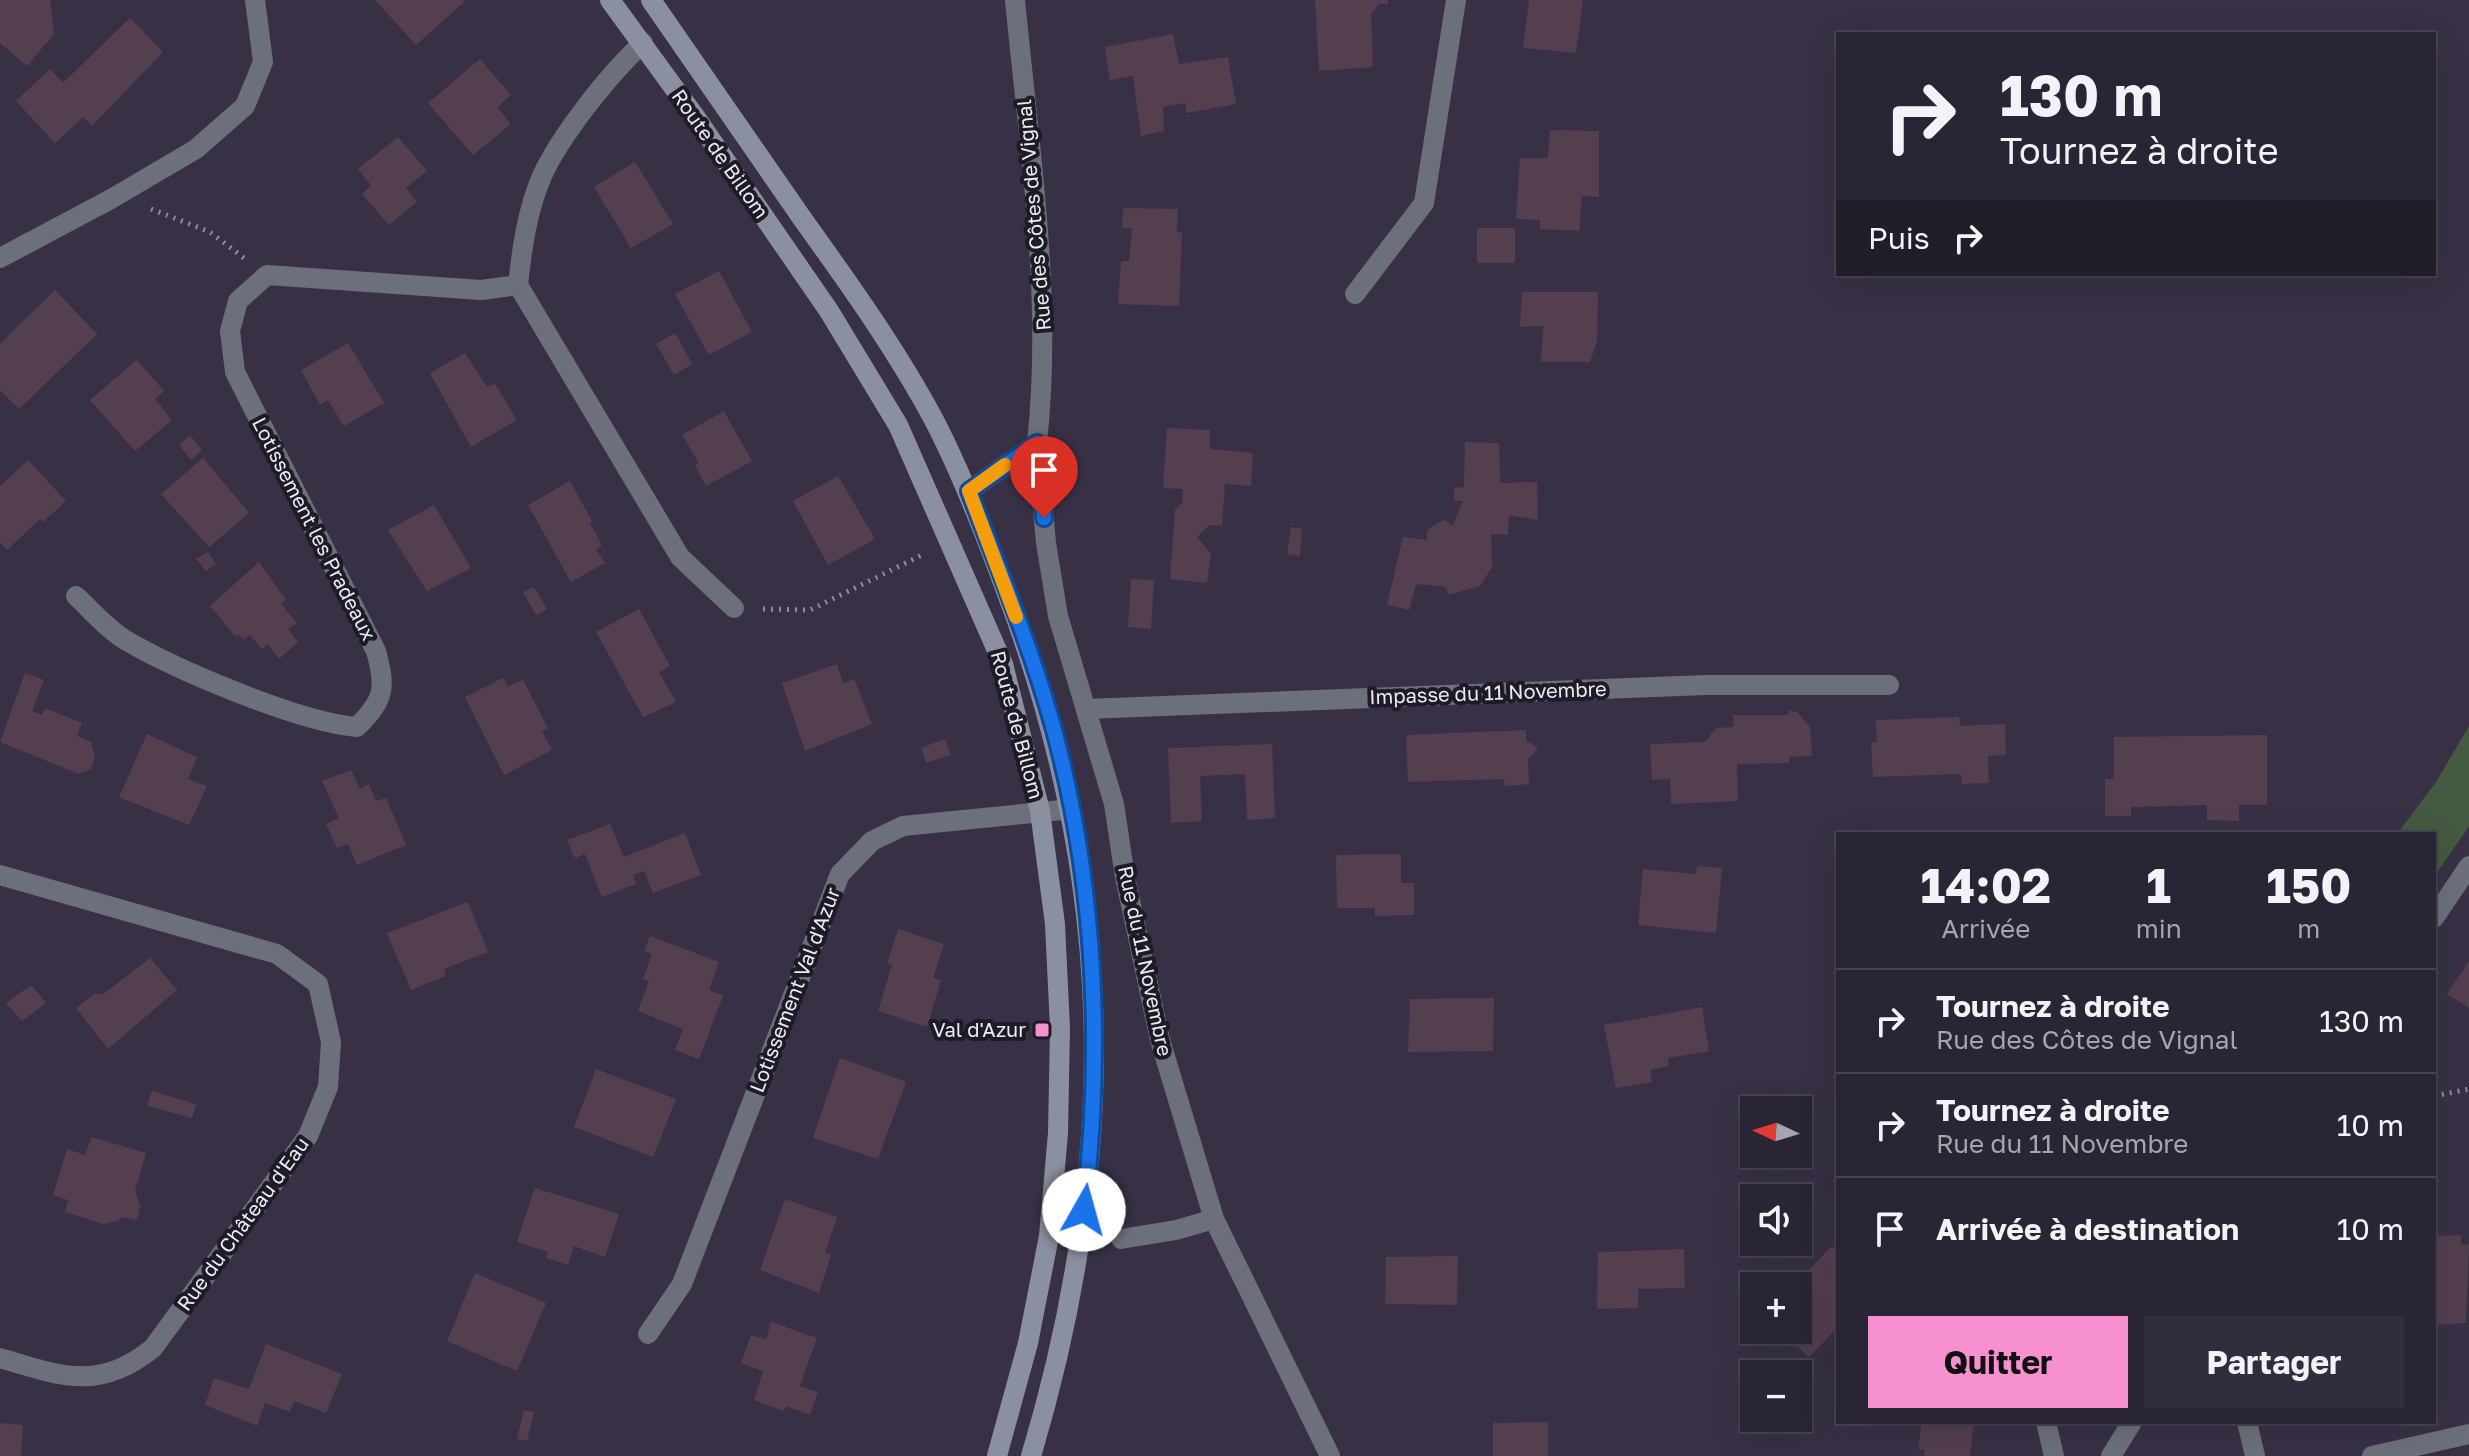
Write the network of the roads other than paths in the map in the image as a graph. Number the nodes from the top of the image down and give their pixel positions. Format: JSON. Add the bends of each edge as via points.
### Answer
{"nodes":[{"id":1,"x":255,"y":0,"type":"edge"},
{"id":2,"x":610,"y":0,"type":"edge"},
{"id":3,"x":651,"y":0,"type":"edge"},
{"id":4,"x":1015,"y":0,"type":"edge"},
{"id":5,"x":1456,"y":0,"type":"edge"},
{"id":6,"x":643,"y":43,"type":"junction"},
{"id":7,"x":0,"y":258,"type":"edge"},
{"id":8,"x":518,"y":285,"type":"junction"},
{"id":9,"x":1355,"y":294,"type":"dead end"},
{"id":10,"x":1037,"y":443,"type":"junction"},
{"id":11,"x":969,"y":491,"type":"junction"},
{"id":12,"x":76,"y":596,"type":"dead end"},
{"id":13,"x":734,"y":608,"type":"road end"},
{"id":14,"x":1889,"y":685,"type":"dead end"},
{"id":15,"x":1086,"y":709,"type":"junction"},
{"id":16,"x":1072,"y":809,"type":"junction"},
{"id":17,"x":1040,"y":811,"type":"junction"},
{"id":18,"x":2469,"y":866,"type":"edge"},
{"id":19,"x":0,"y":875,"type":"edge"},
{"id":20,"x":2436,"y":915,"type":"edge"},
{"id":21,"x":1214,"y":1219,"type":"junction"},
{"id":22,"x":1121,"y":1239,"type":"dead end"},
{"id":23,"x":648,"y":1334,"type":"dead end"},
{"id":24,"x":0,"y":1358,"type":"edge"},
{"id":25,"x":2046,"y":1424,"type":"edge"},
{"id":26,"x":2131,"y":1424,"type":"edge"},
{"id":27,"x":2247,"y":1424,"type":"edge"},
{"id":28,"x":2469,"y":1434,"type":"edge"},
{"id":29,"x":997,"y":1456,"type":"edge"},
{"id":30,"x":1031,"y":1456,"type":"edge"},
{"id":31,"x":1330,"y":1456,"type":"edge"},
{"id":32,"x":2054,"y":1456,"type":"edge"},
{"id":33,"x":2111,"y":1456,"type":"edge"},
{"id":34,"x":2255,"y":1456,"type":"edge"},
{"id":35,"x":2372,"y":1456,"type":"edge"}],
"edges":[{"from":1,"to":7,"type":"street","via":[[263,62],[245,106],[196,149]]},
{"from":2,"to":6,"type":"main road","name":"Route de Billom"},
{"from":3,"to":11,"type":"main road","name":"Route de Billom","via":[[861,301],[932,417]]},
{"from":4,"to":10,"type":"street","name":"Rue des Côtes de Vignal","via":[[1042,275],[1044,375]]},
{"from":5,"to":9,"type":"street","via":[[1424,203]]},
{"from":6,"to":8,"type":"street","via":[[616,68],[543,175],[525,230]]},
{"from":6,"to":17,"type":"main road","name":"Route de Billom","via":[[829,311],[898,425],[1003,664]]},
{"from":8,"to":12,"type":"street","name":"Lotissement les Pradeaux","via":[[481,290],[267,275],[238,301],[230,331],[235,372],[376,651],[384,681],[377,706],[357,727],[329,724],[185,670],[124,639]]},
{"from":8,"to":13,"type":"street","via":[[680,557]]},
{"from":10,"to":11,"type":"street"},
{"from":10,"to":15,"type":"street","name":"Rue du 11 Novembre","via":[[1058,616]]},
{"from":11,"to":16,"type":"main road","name":"Route de Billom","via":[[1034,662]]},
{"from":14,"to":15,"type":"street","name":"Impasse du 11 Novembre","via":[[1706,685]]},
{"from":15,"to":21,"type":"street","name":"Rue du 11 Novembre","via":[[1114,804],[1160,1040]]},
{"from":16,"to":17,"type":"street","name":"Lotissement Val d'Azur"},
{"from":16,"to":30,"type":"main road","name":"Route de Billom","via":[[1089,924],[1095,1027],[1092,1135],[1059,1362]]},
{"from":17,"to":23,"type":"street","name":"Lotissement Val d'Azur","via":[[903,826],[872,841],[840,874],[682,1284]]},
{"from":17,"to":29,"type":"main road","name":"Route de Billom","via":[[1055,924],[1058,1133],[1043,1267]]},
{"from":18,"to":20,"type":"street"},
{"from":19,"to":24,"type":"street","name":"Rue du Château d'Eau","via":[[277,954],[318,984],[331,1042],[328,1087],[308,1136],[153,1348],[132,1365],[107,1375],[66,1378]]},
{"from":21,"to":22,"type":"street"},
{"from":21,"to":31,"type":"street","name":"Rue du 11 Novembre"},
{"from":25,"to":32,"type":"street"},
{"from":26,"to":33,"type":"street"},
{"from":27,"to":34,"type":"street"},
{"from":28,"to":35,"type":"street"}]}
